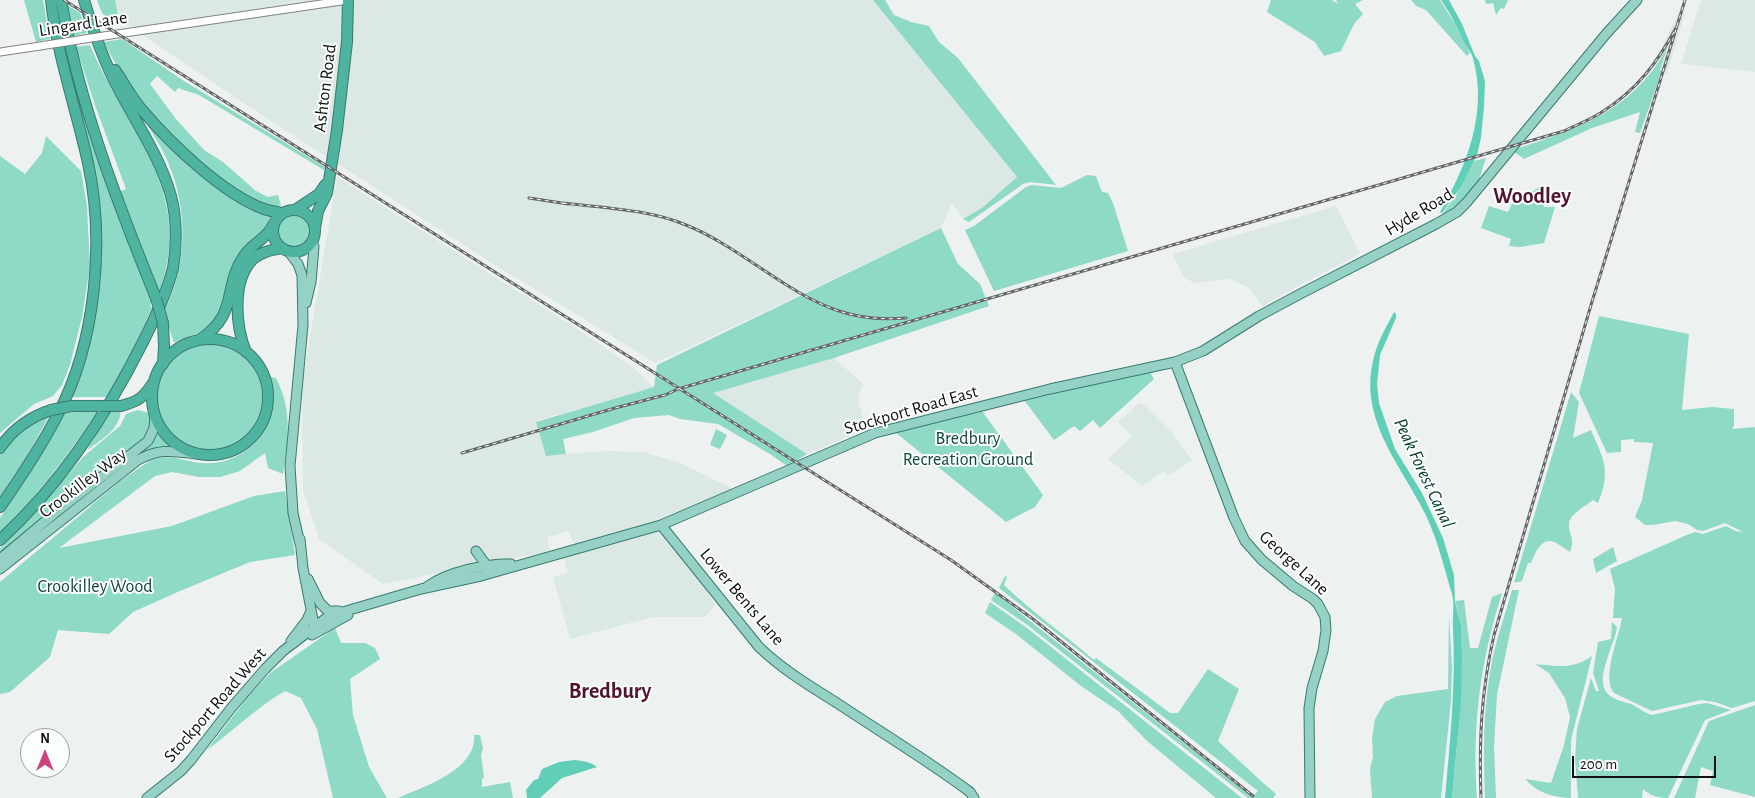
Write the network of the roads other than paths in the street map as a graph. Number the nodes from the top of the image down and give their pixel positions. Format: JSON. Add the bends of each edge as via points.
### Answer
{"nodes":[{"id":1,"x":51,"y":0,"type":"edge"},
{"id":2,"x":61,"y":0,"type":"edge"},
{"id":3,"x":84,"y":0,"type":"edge"},
{"id":4,"x":348,"y":0,"type":"edge"},
{"id":5,"x":1637,"y":0,"type":"edge"},
{"id":6,"x":101,"y":40,"type":"junction"},
{"id":7,"x":0,"y":52,"type":"edge"},
{"id":8,"x":328,"y":180,"type":"junction"},
{"id":9,"x":295,"y":210,"type":"junction"},
{"id":10,"x":283,"y":213,"type":"junction"},
{"id":11,"x":273,"y":225,"type":"junction"},
{"id":12,"x":315,"y":228,"type":"junction"},
{"id":13,"x":312,"y":241,"type":"junction"},
{"id":14,"x":285,"y":250,"type":"junction"},
{"id":15,"x":303,"y":318,"type":"junction"},
{"id":16,"x":198,"y":340,"type":"junction"},
{"id":17,"x":246,"y":352,"type":"junction"},
{"id":18,"x":1175,"y":362,"type":"junction"},
{"id":19,"x":163,"y":364,"type":"junction"},
{"id":20,"x":1152,"y":368,"type":"joint"},
{"id":21,"x":155,"y":379,"type":"junction"},
{"id":22,"x":155,"y":415,"type":"junction"},
{"id":23,"x":0,"y":448,"type":"edge"},
{"id":24,"x":196,"y":454,"type":"junction"},
{"id":25,"x":0,"y":507,"type":"edge"},
{"id":26,"x":661,"y":525,"type":"junction"},
{"id":27,"x":0,"y":540,"type":"edge"},
{"id":28,"x":476,"y":551,"type":"dead end"},
{"id":29,"x":0,"y":560,"type":"edge"},
{"id":30,"x":519,"y":564,"type":"junction"},
{"id":31,"x":487,"y":566,"type":"junction"},
{"id":32,"x":0,"y":568,"type":"edge"},
{"id":33,"x":303,"y":568,"type":"junction"},
{"id":34,"x":309,"y":581,"type":"junction"},
{"id":35,"x":424,"y":589,"type":"junction"},
{"id":36,"x":355,"y":610,"type":"junction"},
{"id":37,"x":311,"y":611,"type":"junction"},
{"id":38,"x":318,"y":628,"type":"junction"},
{"id":39,"x":283,"y":651,"type":"junction"},
{"id":40,"x":147,"y":798,"type":"edge"},
{"id":41,"x":974,"y":798,"type":"edge"},
{"id":42,"x":1310,"y":798,"type":"edge"}],
"edges":[{"from":1,"to":25,"type":"highway","via":[[88,164],[95,212],[96,269],[84,346],[59,413],[28,468]]},
{"from":2,"to":19,"type":"highway","bridge":true,"via":[[73,57],[100,147],[156,298],[163,323]]},
{"from":3,"to":6,"type":"highway"},
{"from":4,"to":6,"type":"street","name":"Lingard Lane"},
{"from":4,"to":8,"type":"highway","name":"Ashton Road","via":[[343,86]]},
{"from":5,"to":18,"type":"main road","name":"Hyde Road","via":[[1457,212],[1308,289],[1203,351]]},
{"from":6,"to":7,"type":"street","name":"Lingard Lane","bridge":true},
{"from":6,"to":10,"type":"highway","via":[[142,110],[178,149],[246,200],[264,209]]},
{"from":6,"to":27,"type":"highway","via":[[118,88],[163,171],[172,198],[175,223],[173,267],[151,325],[104,414],[57,478]]},
{"from":8,"to":9,"type":"highway","via":[[319,194]]},
{"from":8,"to":12,"type":"highway","name":"Ashton Road"},
{"from":9,"to":10,"type":"highway"},
{"from":9,"to":12,"type":"highway","via":[[306,213]]},
{"from":10,"to":11,"type":"highway"},
{"from":11,"to":14,"type":"highway","via":[[274,238]]},
{"from":11,"to":16,"type":"highway","via":[[239,264],[230,299],[219,324]]},
{"from":12,"to":13,"type":"highway"},
{"from":13,"to":14,"type":"highway","via":[[302,251]]},
{"from":13,"to":15,"type":"main road","via":[[311,282]]},
{"from":14,"to":15,"type":"main road","via":[[298,264],[302,275]]},
{"from":14,"to":17,"type":"highway","via":[[261,254],[253,259],[242,277],[238,318],[240,338]]},
{"from":15,"to":33,"type":"main road","via":[[291,479]]},
{"from":16,"to":17,"type":"highway","via":[[223,341]]},
{"from":16,"to":19,"type":"highway","via":[[181,348]]},
{"from":17,"to":24,"type":"highway","via":[[262,371],[268,391],[260,426],[246,442],[233,450],[214,455]]},
{"from":18,"to":20,"type":"main road","name":"Hyde Road"},
{"from":18,"to":42,"type":"main road","name":"George Lane","via":[[1244,540],[1292,586],[1313,599],[1325,617],[1323,651],[1309,708]]},
{"from":19,"to":21,"type":"highway"},
{"from":20,"to":26,"type":"main road","name":"Stockport Road East","via":[[1050,389],[875,433]]},
{"from":21,"to":22,"type":"highway"},
{"from":21,"to":23,"type":"highway","bridge":true,"via":[[136,402],[121,406],[72,406],[32,417]]},
{"from":22,"to":24,"type":"highway","via":[[170,439]]},
{"from":22,"to":29,"type":"main road","name":"Crookilley Way","via":[[148,441]]},
{"from":24,"to":32,"type":"main road","name":"Crookilley Way","via":[[165,450],[138,460]]},
{"from":26,"to":30,"type":"main road","name":"Stockport Road West"},
{"from":26,"to":41,"type":"main road","name":"Lower Bents Lane","via":[[770,658],[936,767]]},
{"from":28,"to":31,"type":"main road"},
{"from":30,"to":31,"type":"main road","name":"Stockport Road West"},
{"from":30,"to":35,"type":"main road","name":"Stockport Road West"},
{"from":31,"to":35,"type":"main road","name":"Stockport Road West","via":[[440,579]]},
{"from":33,"to":34,"type":"main road"},
{"from":33,"to":37,"type":"main road"},
{"from":34,"to":36,"type":"main road","via":[[328,611]]},
{"from":34,"to":38,"type":"main road"},
{"from":35,"to":36,"type":"main road","name":"Stockport Road West"},
{"from":36,"to":38,"type":"main road","name":"Stockport Road West","via":[[329,616]]},
{"from":37,"to":38,"type":"main road"},
{"from":37,"to":39,"type":"main road","name":"Stockport Road West"},
{"from":38,"to":39,"type":"main road","name":"Stockport Road West"},
{"from":39,"to":40,"type":"main road","name":"Stockport Road West","via":[[236,701],[191,760]]}]}
